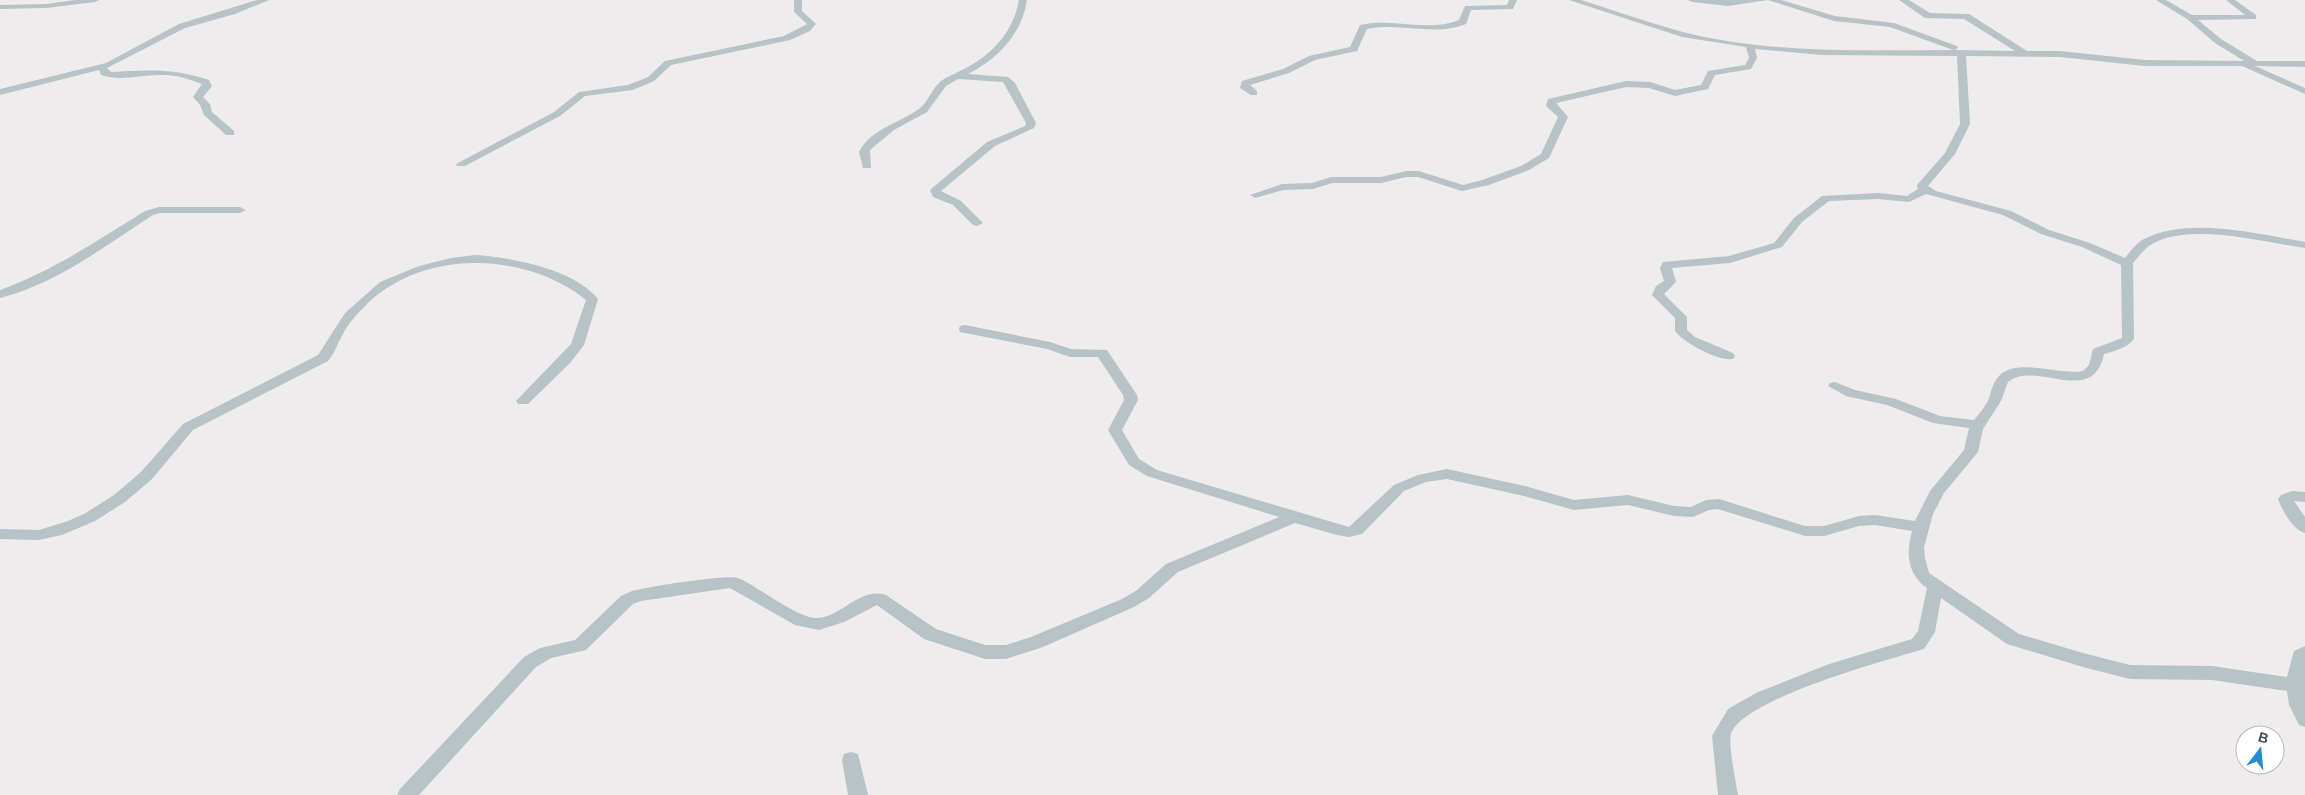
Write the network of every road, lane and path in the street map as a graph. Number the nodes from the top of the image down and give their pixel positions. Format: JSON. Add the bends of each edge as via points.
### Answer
{"nodes":[{"id":1,"x":95,"y":0,"type":"edge"},
{"id":2,"x":265,"y":0,"type":"edge"},
{"id":3,"x":798,"y":0,"type":"edge"},
{"id":4,"x":1023,"y":0,"type":"edge"},
{"id":5,"x":1513,"y":0,"type":"edge"},
{"id":6,"x":1573,"y":0,"type":"edge"},
{"id":7,"x":1692,"y":0,"type":"edge"},
{"id":8,"x":1764,"y":0,"type":"edge"},
{"id":9,"x":1772,"y":0,"type":"edge"},
{"id":10,"x":1903,"y":0,"type":"edge"},
{"id":11,"x":2160,"y":0,"type":"edge"},
{"id":12,"x":2230,"y":0,"type":"edge"},
{"id":13,"x":0,"y":7,"type":"edge"},
{"id":14,"x":2190,"y":18,"type":"junction"},
{"id":15,"x":1750,"y":46,"type":"junction"},
{"id":16,"x":1965,"y":53,"type":"junction"},
{"id":17,"x":2025,"y":54,"type":"junction"},
{"id":18,"x":2240,"y":63,"type":"junction"},
{"id":19,"x":2255,"y":63,"type":"junction"},
{"id":20,"x":2305,"y":64,"type":"edge"},
{"id":21,"x":102,"y":67,"type":"junction"},
{"id":22,"x":956,"y":76,"type":"junction"},
{"id":23,"x":2305,"y":91,"type":"edge"},
{"id":24,"x":0,"y":92,"type":"edge"},
{"id":25,"x":1254,"y":93,"type":"dead end"},
{"id":26,"x":230,"y":133,"type":"dead end"},
{"id":27,"x":460,"y":164,"type":"dead end"},
{"id":28,"x":867,"y":166,"type":"dead end"},
{"id":29,"x":1925,"y":190,"type":"junction"},
{"id":30,"x":1255,"y":195,"type":"dead end"},
{"id":31,"x":240,"y":210,"type":"dead end"},
{"id":32,"x":977,"y":223,"type":"dead end"},
{"id":33,"x":2305,"y":244,"type":"edge"},
{"id":34,"x":2127,"y":263,"type":"junction"},
{"id":35,"x":0,"y":294,"type":"edge"},
{"id":36,"x":965,"y":329,"type":"dead end"},
{"id":37,"x":1728,"y":356,"type":"dead end"},
{"id":38,"x":1835,"y":386,"type":"dead end"},
{"id":39,"x":523,"y":401,"type":"dead end"},
{"id":40,"x":1978,"y":425,"type":"junction"},
{"id":41,"x":2305,"y":497,"type":"edge"},
{"id":42,"x":1294,"y":518,"type":"junction"},
{"id":43,"x":1921,"y":527,"type":"junction"},
{"id":44,"x":2305,"y":528,"type":"edge"},
{"id":45,"x":0,"y":534,"type":"edge"},
{"id":46,"x":1935,"y":588,"type":"junction"},
{"id":47,"x":2305,"y":653,"type":"edge"},
{"id":48,"x":2295,"y":685,"type":"junction"},
{"id":49,"x":2305,"y":720,"type":"edge"},
{"id":50,"x":851,"y":760,"type":"dead end"},
{"id":51,"x":407,"y":795,"type":"edge"},
{"id":52,"x":858,"y":795,"type":"edge"},
{"id":53,"x":1728,"y":795,"type":"edge"}],
"edges":[{"from":1,"to":13,"type":"street"},
{"from":2,"to":21,"type":"street","via":[[188,24],[122,60]]},
{"from":3,"to":27,"type":"street","via":[[798,12],[812,24],[808,29],[787,38],[668,63],[651,79],[630,88],[582,94],[557,114]]},
{"from":4,"to":22,"type":"street","via":[[1021,16],[1012,33],[982,62]]},
{"from":5,"to":25,"type":"street","via":[[1510,7],[1468,8],[1464,22],[1453,27],[1363,27],[1354,49],[1312,58],[1286,71],[1245,83],[1245,88]]},
{"from":6,"to":15,"type":"street","via":[[1686,35]]},
{"from":7,"to":8,"type":"street","via":[[1728,4]]},
{"from":9,"to":16,"type":"street","via":[[1834,18],[1891,25]]},
{"from":10,"to":17,"type":"street","via":[[1928,16],[1966,16]]},
{"from":11,"to":14,"type":"street"},
{"from":12,"to":14,"type":"street","via":[[2253,16]]},
{"from":14,"to":19,"type":"street","via":[[2218,41]]},
{"from":15,"to":16,"type":"street","via":[[1821,52]]},
{"from":15,"to":30,"type":"street","via":[[1753,58],[1748,67],[1711,73],[1705,86],[1688,91],[1674,93],[1635,84],[1551,101],[1551,106],[1563,117],[1548,153],[1525,168],[1486,183],[1462,188],[1419,174],[1406,174],[1380,180],[1331,180],[1314,186],[1282,187]]},
{"from":16,"to":17,"type":"street"},
{"from":16,"to":29,"type":"street","via":[[1965,124],[1950,154],[1922,185]]},
{"from":17,"to":18,"type":"street","via":[[2074,55],[2145,63]]},
{"from":18,"to":19,"type":"street"},
{"from":18,"to":23,"type":"street"},
{"from":19,"to":20,"type":"street"},
{"from":21,"to":24,"type":"street"},
{"from":21,"to":26,"type":"street","via":[[104,73],[110,75],[163,72],[206,82],[207,86],[198,97],[205,104],[207,113]]},
{"from":22,"to":28,"type":"street","via":[[943,84],[924,110],[888,129],[866,148]]},
{"from":22,"to":32,"type":"street","via":[[1005,79],[1031,123],[1029,128],[991,144],[935,190],[937,195],[957,203]]},
{"from":29,"to":34,"type":"street","via":[[2008,213],[2045,232]]},
{"from":29,"to":37,"type":"street","via":[[1909,199],[1878,196],[1826,198],[1798,220],[1778,245],[1730,259],[1667,265],[1670,282],[1658,294],[1681,317],[1681,331],[1690,340]]},
{"from":31,"to":35,"type":"street","via":[[159,210],[149,213],[64,267]]},
{"from":33,"to":34,"type":"street","via":[[2180,232],[2148,242]]},
{"from":34,"to":40,"type":"street","via":[[2126,341],[2098,352],[2096,367],[2087,375],[2074,377],[2029,371],[2007,376],[2000,382],[1997,397]]},
{"from":36,"to":42,"type":"street","via":[[1042,344],[1070,353],[1102,353],[1130,395],[1131,400],[1115,430],[1134,462],[1152,473]]},
{"from":38,"to":40,"type":"street","via":[[1938,420]]},
{"from":39,"to":45,"type":"street","via":[[577,345],[592,299],[582,290],[546,274],[492,260],[473,259],[420,269],[370,294],[345,320],[335,335],[333,349],[323,358],[188,427],[147,476],[96,515],[69,527],[38,535]]},
{"from":40,"to":43,"type":"street","via":[[1973,448],[1934,495]]},
{"from":41,"to":44,"type":"street","via":[[2286,499]]},
{"from":42,"to":43,"type":"street","via":[[1349,532],[1356,530],[1399,488],[1423,478],[1447,474],[1574,505],[1628,500],[1693,512],[1706,505],[1719,504],[1805,531],[1824,531],[1875,520]]},
{"from":42,"to":51,"type":"street","via":[[1172,568],[1128,603],[1006,652],[985,652],[930,634],[880,599],[819,624],[801,621],[732,582],[634,595],[584,642],[574,648],[546,653],[530,662]]},
{"from":43,"to":46,"type":"street","via":[[1916,556],[1918,571]]},
{"from":46,"to":48,"type":"street","via":[[2013,639],[2083,660],[2130,672],[2212,672]]},
{"from":46,"to":53,"type":"street","via":[[1926,632],[1918,644],[1835,669],[1762,698],[1734,714],[1721,736]]},
{"from":47,"to":48,"type":"street","via":[[2300,656]]},
{"from":48,"to":49,"type":"street","via":[[2300,712]]},
{"from":50,"to":52,"type":"street"}]}
